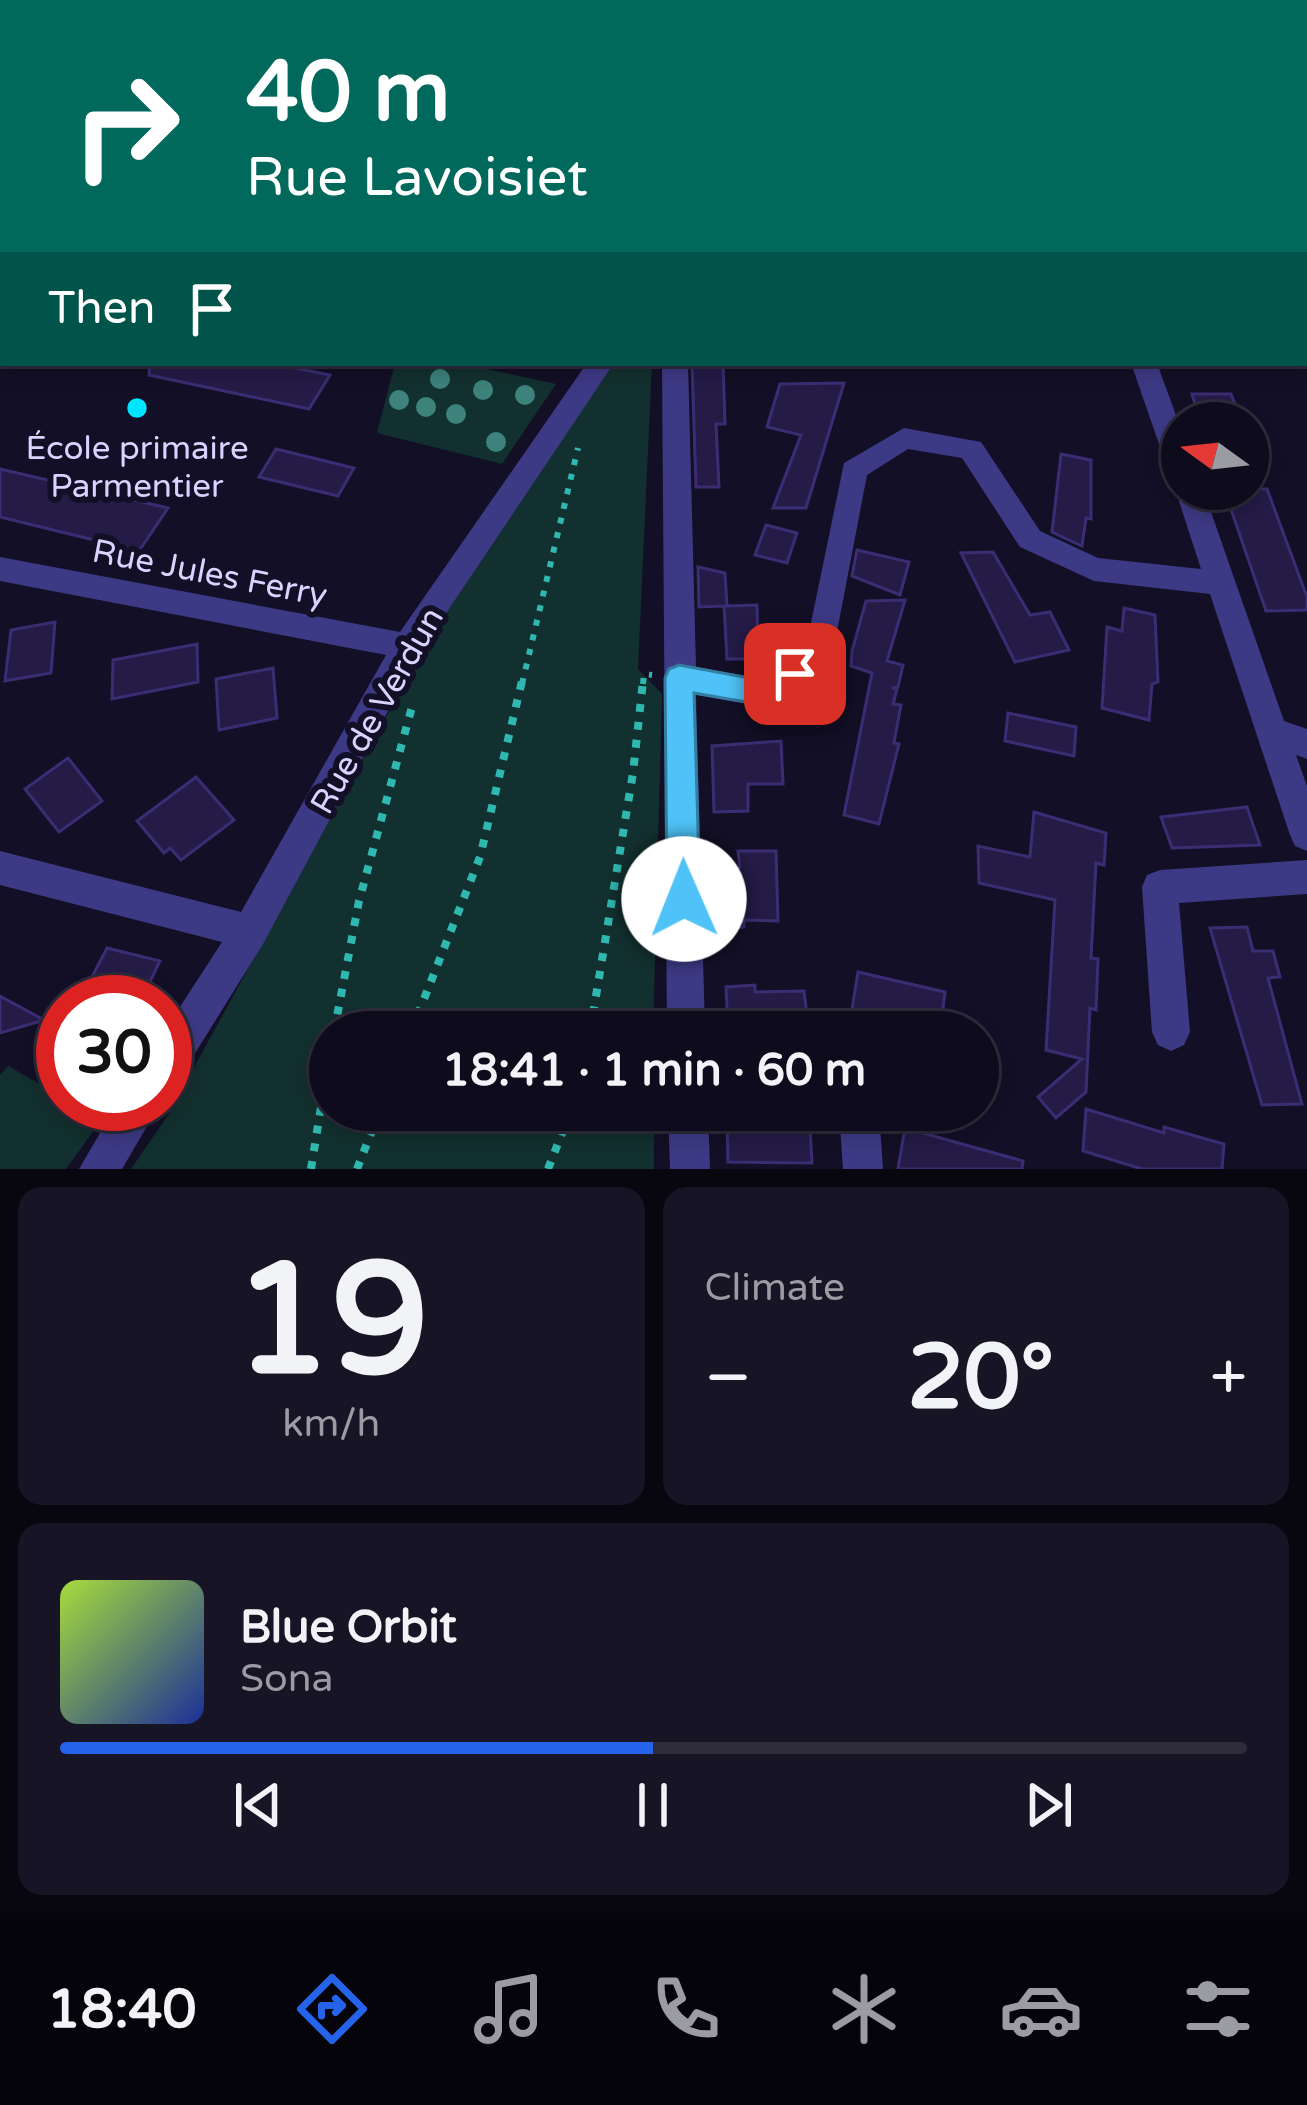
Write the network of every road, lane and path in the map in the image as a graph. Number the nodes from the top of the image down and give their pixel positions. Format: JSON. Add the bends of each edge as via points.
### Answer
{"nodes":[{"id":1,"x":599,"y":366,"type":"edge"},
{"id":2,"x":675,"y":366,"type":"edge"},
{"id":3,"x":1145,"y":366,"type":"edge"},
{"id":4,"x":1161,"y":411,"type":"edge"},
{"id":5,"x":578,"y":447,"type":"dead end"},
{"id":6,"x":1196,"y":510,"type":"edge"},
{"id":7,"x":0,"y":569,"type":"edge"},
{"id":8,"x":1222,"y":584,"type":"junction"},
{"id":9,"x":407,"y":646,"type":"junction"},
{"id":10,"x":679,"y":678,"type":"junction"},
{"id":11,"x":387,"y":688,"type":"junction"},
{"id":12,"x":1272,"y":731,"type":"junction"},
{"id":13,"x":1307,"y":744,"type":"edge"},
{"id":14,"x":1307,"y":835,"type":"edge"},
{"id":15,"x":0,"y":868,"type":"edge"},
{"id":16,"x":1307,"y":877,"type":"edge"},
{"id":17,"x":250,"y":932,"type":"junction"},
{"id":18,"x":338,"y":1011,"type":"edge"},
{"id":19,"x":419,"y":1011,"type":"edge"},
{"id":20,"x":594,"y":1011,"type":"edge"},
{"id":21,"x":686,"y":1011,"type":"edge"},
{"id":22,"x":192,"y":1023,"type":"edge"},
{"id":23,"x":1171,"y":1032,"type":"dead end"},
{"id":24,"x":123,"y":1131,"type":"edge"},
{"id":25,"x":317,"y":1131,"type":"edge"},
{"id":26,"x":372,"y":1131,"type":"edge"},
{"id":27,"x":563,"y":1131,"type":"edge"},
{"id":28,"x":689,"y":1131,"type":"edge"},
{"id":29,"x":860,"y":1131,"type":"edge"},
{"id":30,"x":99,"y":1169,"type":"edge"},
{"id":31,"x":311,"y":1169,"type":"edge"},
{"id":32,"x":357,"y":1169,"type":"edge"},
{"id":33,"x":548,"y":1169,"type":"edge"},
{"id":34,"x":690,"y":1169,"type":"edge"},
{"id":35,"x":863,"y":1169,"type":"edge"}],
"edges":[{"from":1,"to":9,"type":"street","name":"Rue de Verdun"},
{"from":2,"to":10,"type":"street"},
{"from":3,"to":4,"type":"street"},
{"from":5,"to":19,"type":"path","via":[[480,857]]},
{"from":6,"to":8,"type":"street"},
{"from":7,"to":9,"type":"street","name":"Rue Jules Ferry"},
{"from":8,"to":10,"type":"street","via":[[1094,569],[1030,539],[971,449],[904,438],[854,470],[820,654],[770,694]]},
{"from":8,"to":12,"type":"street"},
{"from":9,"to":11,"type":"street","name":"Rue de Verdun"},
{"from":10,"to":20,"type":"path","via":[[644,674]]},
{"from":10,"to":21,"type":"street"},
{"from":11,"to":17,"type":"street","name":"Rue de Verdun"},
{"from":11,"to":18,"type":"path","via":[[414,698]]},
{"from":12,"to":13,"type":"street"},
{"from":12,"to":14,"type":"street"},
{"from":15,"to":17,"type":"street"},
{"from":16,"to":23,"type":"street","via":[[1160,887]]},
{"from":17,"to":22,"type":"street","name":"Rue de Verdun"},
{"from":24,"to":30,"type":"street"},
{"from":25,"to":31,"type":"path"},
{"from":26,"to":32,"type":"path"},
{"from":27,"to":33,"type":"path"},
{"from":28,"to":34,"type":"street"},
{"from":29,"to":35,"type":"street"}]}
